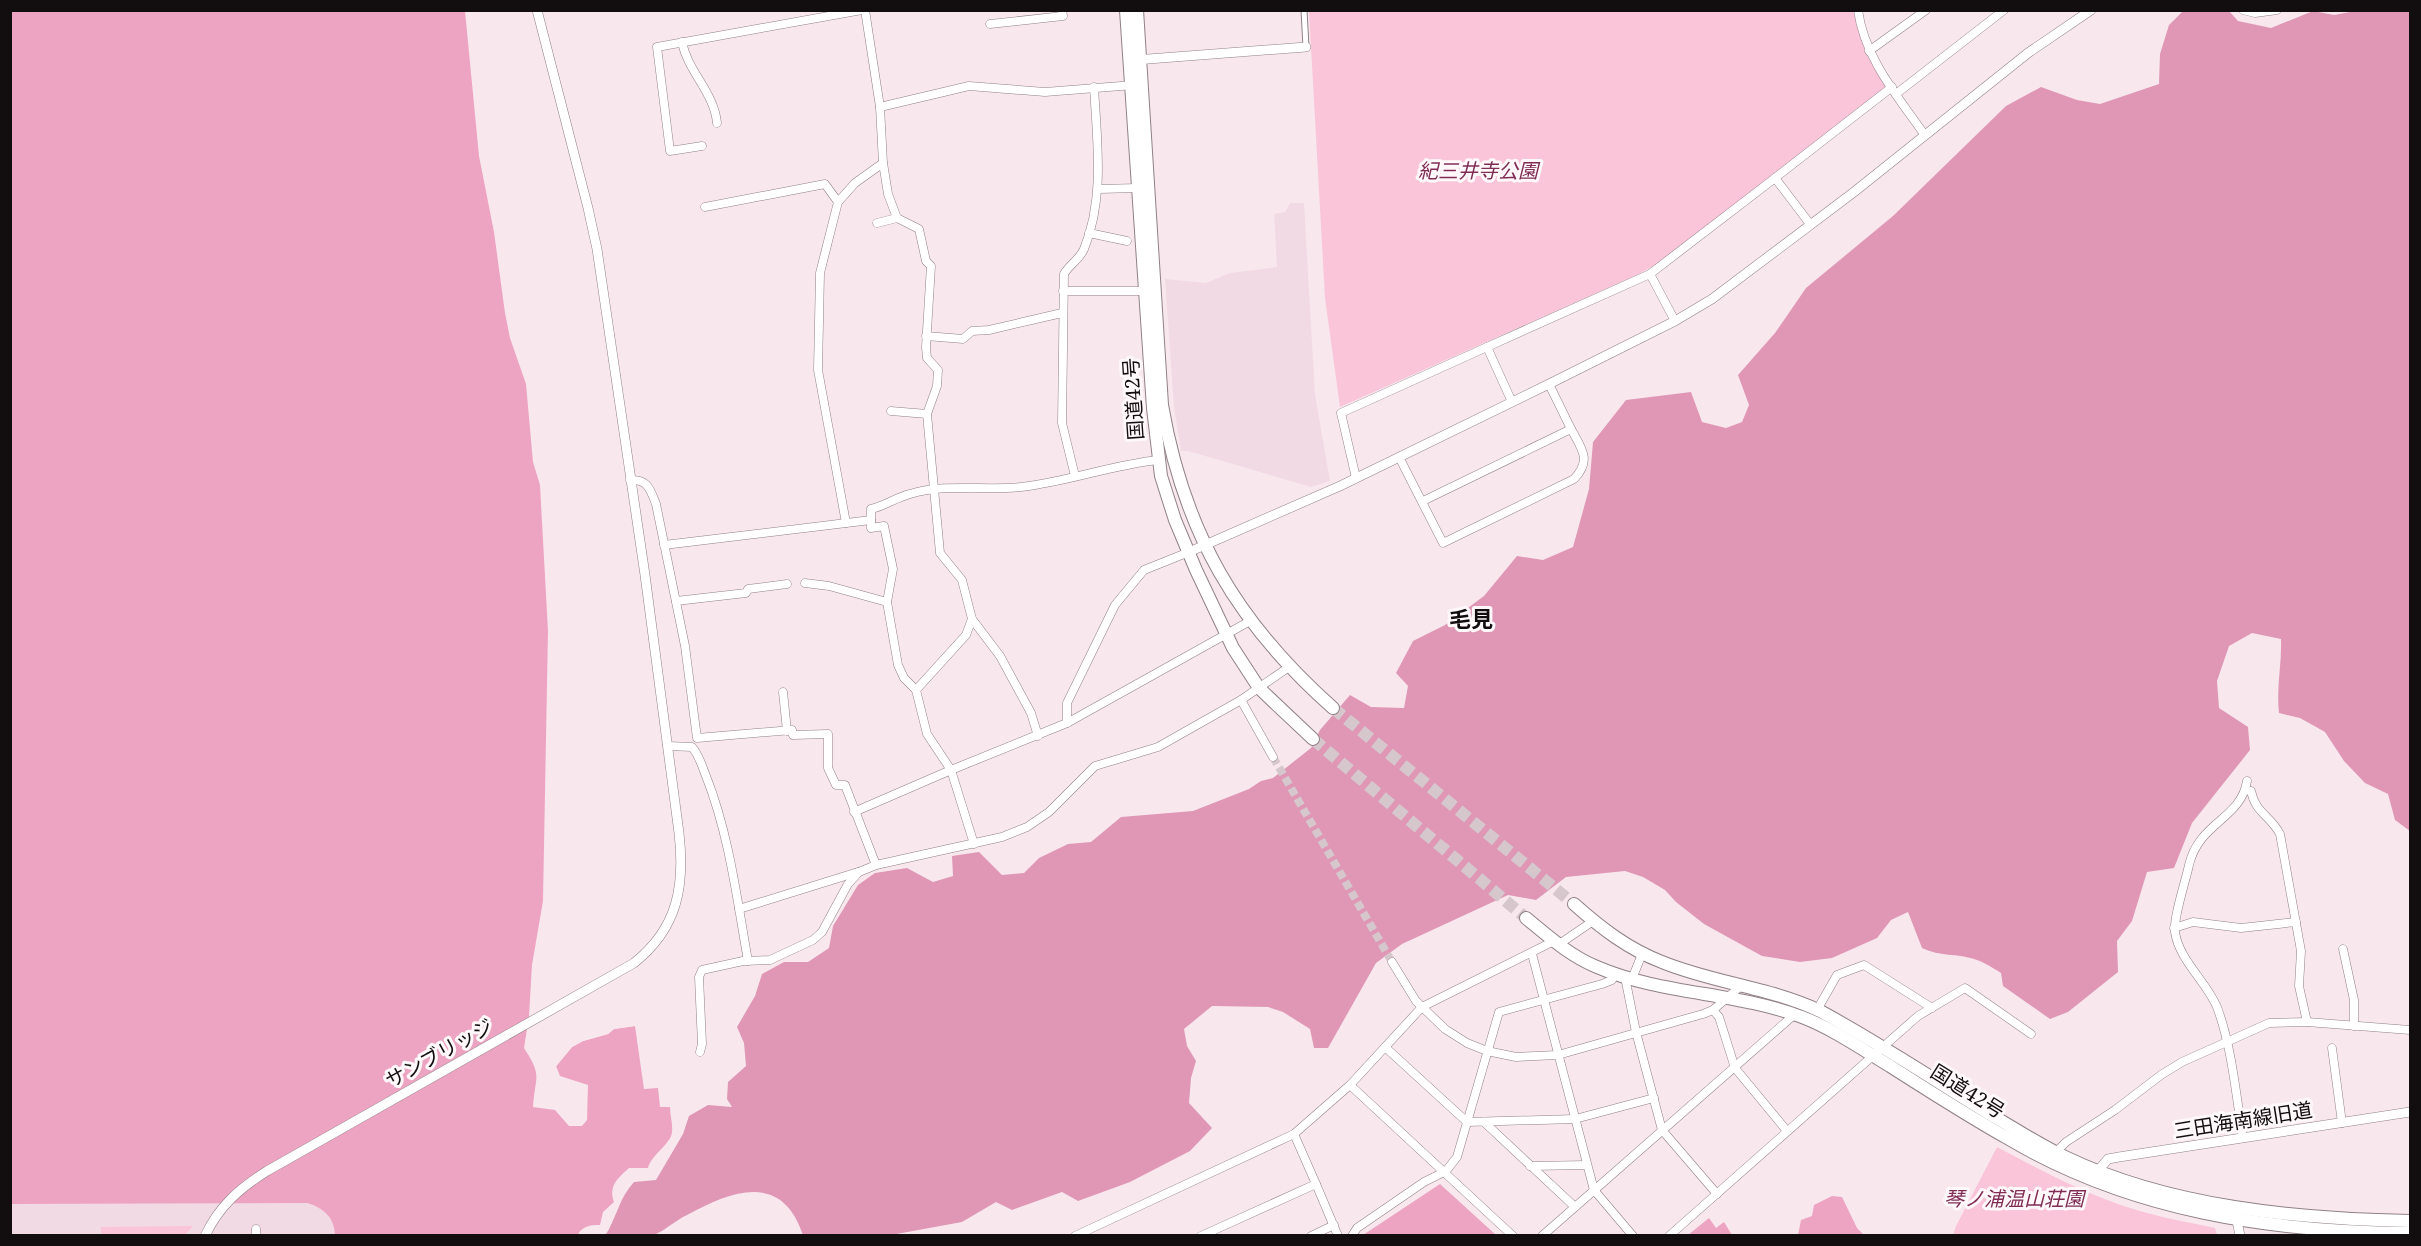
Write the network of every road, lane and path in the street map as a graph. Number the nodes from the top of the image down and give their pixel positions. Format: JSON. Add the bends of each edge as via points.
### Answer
{"nodes":[{"id":1,"x":864,"y":10,"type":"edge"},
{"id":2,"x":1062,"y":10,"type":"edge"},
{"id":3,"x":1126,"y":10,"type":"edge"},
{"id":4,"x":1137,"y":10,"type":"edge"},
{"id":5,"x":1304,"y":10,"type":"edge"},
{"id":6,"x":1858,"y":10,"type":"edge"},
{"id":7,"x":2004,"y":10,"type":"edge"},
{"id":8,"x":2091,"y":10,"type":"edge"},
{"id":9,"x":2243,"y":10,"type":"edge"},
{"id":10,"x":2277,"y":10,"type":"edge"},
{"id":11,"x":539,"y":11,"type":"edge"},
{"id":12,"x":1921,"y":12,"type":"edge"},
{"id":13,"x":990,"y":24,"type":"dead end"},
{"id":14,"x":682,"y":42,"type":"junction"},
{"id":15,"x":1306,"y":47,"type":"joint"},
{"id":16,"x":1869,"y":51,"type":"junction"},
{"id":17,"x":1135,"y":60,"type":"junction"},
{"id":18,"x":1136,"y":84,"type":"junction"},
{"id":19,"x":1094,"y":87,"type":"junction"},
{"id":20,"x":1894,"y":91,"type":"junction"},
{"id":21,"x":880,"y":107,"type":"junction"},
{"id":22,"x":717,"y":123,"type":"dead end"},
{"id":23,"x":1924,"y":134,"type":"junction"},
{"id":24,"x":702,"y":146,"type":"dead end"},
{"id":25,"x":883,"y":163,"type":"junction"},
{"id":26,"x":1775,"y":178,"type":"junction"},
{"id":27,"x":1138,"y":188,"type":"junction"},
{"id":28,"x":1098,"y":189,"type":"junction"},
{"id":29,"x":838,"y":202,"type":"junction"},
{"id":30,"x":705,"y":207,"type":"dead end"},
{"id":31,"x":897,"y":218,"type":"junction"},
{"id":32,"x":877,"y":223,"type":"dead end"},
{"id":33,"x":1810,"y":224,"type":"junction"},
{"id":34,"x":1089,"y":233,"type":"junction"},
{"id":35,"x":1127,"y":241,"type":"dead end"},
{"id":36,"x":1650,"y":274,"type":"junction"},
{"id":37,"x":1063,"y":291,"type":"junction"},
{"id":38,"x":1145,"y":291,"type":"junction"},
{"id":39,"x":1062,"y":313,"type":"junction"},
{"id":40,"x":1675,"y":321,"type":"junction"},
{"id":41,"x":926,"y":336,"type":"junction"},
{"id":42,"x":1487,"y":347,"type":"junction"},
{"id":43,"x":1549,"y":384,"type":"junction"},
{"id":44,"x":1512,"y":402,"type":"junction"},
{"id":45,"x":891,"y":411,"type":"dead end"},
{"id":46,"x":927,"y":414,"type":"junction"},
{"id":47,"x":1571,"y":429,"type":"junction"},
{"id":48,"x":1399,"y":457,"type":"junction"},
{"id":49,"x":1158,"y":460,"type":"junction"},
{"id":50,"x":1075,"y":476,"type":"junction"},
{"id":51,"x":1356,"y":478,"type":"junction"},
{"id":52,"x":630,"y":480,"type":"junction"},
{"id":53,"x":935,"y":489,"type":"junction"},
{"id":54,"x":1423,"y":501,"type":"junction"},
{"id":55,"x":871,"y":520,"type":"junction"},
{"id":56,"x":846,"y":524,"type":"junction"},
{"id":57,"x":664,"y":545,"type":"junction"},
{"id":58,"x":1204,"y":546,"type":"junction"},
{"id":59,"x":1189,"y":552,"type":"junction"},
{"id":60,"x":805,"y":583,"type":"dead end"},
{"id":61,"x":787,"y":584,"type":"dead end"},
{"id":62,"x":676,"y":600,"type":"junction"},
{"id":63,"x":887,"y":602,"type":"junction"},
{"id":64,"x":972,"y":619,"type":"junction"},
{"id":65,"x":1250,"y":621,"type":"junction"},
{"id":66,"x":1226,"y":633,"type":"junction"},
{"id":67,"x":1289,"y":668,"type":"junction"},
{"id":68,"x":1259,"y":688,"type":"junction"},
{"id":69,"x":916,"y":690,"type":"junction"},
{"id":70,"x":783,"y":692,"type":"dead end"},
{"id":71,"x":1241,"y":700,"type":"junction"},
{"id":72,"x":1333,"y":708,"type":"tunnel mouth"},
{"id":73,"x":1067,"y":723,"type":"junction"},
{"id":74,"x":787,"y":730,"type":"junction"},
{"id":75,"x":1038,"y":735,"type":"junction"},
{"id":76,"x":697,"y":738,"type":"junction"},
{"id":77,"x":1313,"y":739,"type":"tunnel mouth"},
{"id":78,"x":668,"y":746,"type":"junction"},
{"id":79,"x":692,"y":747,"type":"junction"},
{"id":80,"x":1273,"y":757,"type":"tunnel mouth"},
{"id":81,"x":951,"y":770,"type":"junction"},
{"id":82,"x":854,"y":812,"type":"junction"},
{"id":83,"x":974,"y":844,"type":"junction"},
{"id":84,"x":876,"y":865,"type":"junction"},
{"id":85,"x":859,"y":872,"type":"junction"},
{"id":86,"x":1574,"y":904,"type":"tunnel mouth"},
{"id":87,"x":739,"y":909,"type":"junction"},
{"id":88,"x":1526,"y":918,"type":"tunnel mouth"},
{"id":89,"x":1593,"y":921,"type":"junction"},
{"id":90,"x":2296,"y":922,"type":"junction"},
{"id":91,"x":2174,"y":928,"type":"junction"},
{"id":92,"x":1556,"y":943,"type":"junction"},
{"id":93,"x":2343,"y":949,"type":"dead end"},
{"id":94,"x":1532,"y":954,"type":"junction"},
{"id":95,"x":1642,"y":954,"type":"junction"},
{"id":96,"x":748,"y":961,"type":"junction"},
{"id":97,"x":1392,"y":962,"type":"tunnel mouth"},
{"id":98,"x":1624,"y":977,"type":"junction"},
{"id":99,"x":1742,"y":985,"type":"junction"},
{"id":100,"x":1726,"y":998,"type":"junction"},
{"id":101,"x":1543,"y":1000,"type":"junction"},
{"id":102,"x":1419,"y":1004,"type":"junction"},
{"id":103,"x":1932,"y":1008,"type":"junction"},
{"id":104,"x":1713,"y":1010,"type":"junction"},
{"id":105,"x":1817,"y":1010,"type":"junction"},
{"id":106,"x":1795,"y":1014,"type":"junction"},
{"id":107,"x":2307,"y":1022,"type":"junction"},
{"id":108,"x":2354,"y":1026,"type":"junction"},
{"id":109,"x":2410,"y":1030,"type":"edge"},
{"id":110,"x":1636,"y":1032,"type":"junction"},
{"id":111,"x":2031,"y":1034,"type":"dead end"},
{"id":112,"x":2226,"y":1041,"type":"junction"},
{"id":113,"x":1385,"y":1047,"type":"junction"},
{"id":114,"x":2332,"y":1048,"type":"dead end"},
{"id":115,"x":1487,"y":1051,"type":"junction"},
{"id":116,"x":700,"y":1052,"type":"dead end"},
{"id":117,"x":1877,"y":1052,"type":"junction"},
{"id":118,"x":1558,"y":1054,"type":"junction"},
{"id":119,"x":1735,"y":1068,"type":"junction"},
{"id":120,"x":1350,"y":1085,"type":"junction"},
{"id":121,"x":1654,"y":1098,"type":"junction"},
{"id":122,"x":2410,"y":1112,"type":"edge"},
{"id":123,"x":1575,"y":1119,"type":"junction"},
{"id":124,"x":1467,"y":1122,"type":"junction"},
{"id":125,"x":1484,"y":1122,"type":"junction"},
{"id":126,"x":2342,"y":1123,"type":"junction"},
{"id":127,"x":1662,"y":1130,"type":"junction"},
{"id":128,"x":1787,"y":1131,"type":"junction"},
{"id":129,"x":1294,"y":1134,"type":"junction"},
{"id":130,"x":2243,"y":1138,"type":"junction"},
{"id":131,"x":2052,"y":1157,"type":"junction"},
{"id":132,"x":1587,"y":1165,"type":"junction"},
{"id":133,"x":1530,"y":1166,"type":"junction"},
{"id":134,"x":1446,"y":1171,"type":"junction"},
{"id":135,"x":2094,"y":1175,"type":"junction"},
{"id":136,"x":1316,"y":1184,"type":"junction"},
{"id":137,"x":1594,"y":1190,"type":"junction"},
{"id":138,"x":1717,"y":1194,"type":"junction"},
{"id":139,"x":1575,"y":1207,"type":"junction"},
{"id":140,"x":2235,"y":1207,"type":"junction"},
{"id":141,"x":2237,"y":1220,"type":"junction"},
{"id":142,"x":2410,"y":1221,"type":"edge"},
{"id":143,"x":1334,"y":1225,"type":"junction"},
{"id":144,"x":2316,"y":1227,"type":"edge"},
{"id":145,"x":2378,"y":1229,"type":"edge"},
{"id":146,"x":2410,"y":1233,"type":"edge"},
{"id":147,"x":205,"y":1235,"type":"edge"},
{"id":148,"x":1080,"y":1235,"type":"edge"},
{"id":149,"x":1201,"y":1236,"type":"edge"},
{"id":150,"x":1311,"y":1236,"type":"edge"},
{"id":151,"x":1338,"y":1236,"type":"edge"},
{"id":152,"x":1352,"y":1236,"type":"edge"},
{"id":153,"x":1513,"y":1236,"type":"edge"},
{"id":154,"x":1542,"y":1236,"type":"edge"},
{"id":155,"x":1633,"y":1236,"type":"edge"},
{"id":156,"x":1669,"y":1236,"type":"edge"},
{"id":157,"x":2240,"y":1236,"type":"edge"}],
"edges":[{"from":1,"to":14,"type":"street"},
{"from":1,"to":21,"type":"street"},
{"from":2,"to":13,"type":"street","via":[[1063,16]]},
{"from":3,"to":17,"type":"highway","name":"国道42号"},
{"from":4,"to":17,"type":"highway","name":"国道42号"},
{"from":5,"to":15,"type":"street"},
{"from":6,"to":16,"type":"street"},
{"from":7,"to":20,"type":"street"},
{"from":8,"to":23,"type":"street","via":[[2028,53]]},
{"from":9,"to":10,"type":"street"},
{"from":11,"to":52,"type":"street","name":"サンブリッジ","via":[[597,249]]},
{"from":12,"to":16,"type":"street"},
{"from":14,"to":22,"type":"street","via":[[688,63],[709,96]]},
{"from":14,"to":24,"type":"street","via":[[657,47],[670,150]]},
{"from":15,"to":17,"type":"street"},
{"from":16,"to":20,"type":"street"},
{"from":17,"to":18,"type":"highway","name":"国道42号"},
{"from":18,"to":19,"type":"street"},
{"from":18,"to":27,"type":"highway","name":"国道42号"},
{"from":18,"to":58,"type":"highway","name":"国道42号","via":[[1162,405],[1179,480]]},
{"from":19,"to":21,"type":"street","via":[[1045,92],[969,87]]},
{"from":19,"to":28,"type":"street"},
{"from":20,"to":23,"type":"street"},
{"from":20,"to":26,"type":"street"},
{"from":21,"to":25,"type":"street"},
{"from":23,"to":33,"type":"street"},
{"from":25,"to":29,"type":"street","via":[[855,183]]},
{"from":25,"to":31,"type":"street"},
{"from":26,"to":33,"type":"street"},
{"from":26,"to":36,"type":"street"},
{"from":27,"to":28,"type":"street"},
{"from":27,"to":38,"type":"highway","name":"国道42号"},
{"from":28,"to":34,"type":"street"},
{"from":29,"to":30,"type":"street","via":[[825,184]]},
{"from":29,"to":56,"type":"street","via":[[820,273],[818,370]]},
{"from":31,"to":32,"type":"street"},
{"from":31,"to":41,"type":"street","via":[[919,229],[926,261],[931,266]]},
{"from":33,"to":40,"type":"street","via":[[1712,299]]},
{"from":34,"to":35,"type":"street"},
{"from":34,"to":37,"type":"street","via":[[1083,252],[1067,267]]},
{"from":36,"to":40,"type":"street"},
{"from":36,"to":42,"type":"street"},
{"from":37,"to":38,"type":"street"},
{"from":37,"to":39,"type":"street"},
{"from":38,"to":49,"type":"highway","name":"国道42号"},
{"from":39,"to":41,"type":"street","via":[[972,331],[963,339]]},
{"from":39,"to":50,"type":"street","via":[[1062,423]]},
{"from":40,"to":43,"type":"street"},
{"from":41,"to":46,"type":"street","via":[[927,358],[938,370]]},
{"from":42,"to":44,"type":"street"},
{"from":42,"to":51,"type":"street","via":[[1341,413]]},
{"from":43,"to":44,"type":"street"},
{"from":43,"to":47,"type":"street"},
{"from":44,"to":48,"type":"street"},
{"from":45,"to":46,"type":"street"},
{"from":46,"to":53,"type":"street"},
{"from":47,"to":54,"type":"street"},
{"from":47,"to":54,"type":"street","via":[[1585,453],[1583,470],[1574,479],[1443,543]]},
{"from":48,"to":51,"type":"street"},
{"from":48,"to":54,"type":"street"},
{"from":49,"to":50,"type":"street"},
{"from":49,"to":59,"type":"highway","name":"国道42号","via":[[1165,492]]},
{"from":50,"to":53,"type":"street","via":[[1021,487]]},
{"from":51,"to":58,"type":"street"},
{"from":52,"to":57,"type":"street","via":[[647,483],[656,504]]},
{"from":52,"to":78,"type":"street","name":"サンブリッジ"},
{"from":53,"to":55,"type":"street","via":[[871,509]]},
{"from":53,"to":64,"type":"street","via":[[940,553],[962,580]]},
{"from":55,"to":56,"type":"street"},
{"from":55,"to":63,"type":"street","via":[[871,528],[884,526],[890,553],[893,569]]},
{"from":56,"to":57,"type":"street"},
{"from":57,"to":62,"type":"street"},
{"from":58,"to":59,"type":"street"},
{"from":58,"to":65,"type":"highway","name":"国道42号"},
{"from":59,"to":66,"type":"highway","name":"国道42号"},
{"from":59,"to":73,"type":"street","via":[[1144,570],[1115,605],[1067,703]]},
{"from":60,"to":63,"type":"street","via":[[829,585]]},
{"from":61,"to":62,"type":"street","via":[[748,589],[746,593]]},
{"from":62,"to":76,"type":"street","via":[[691,677]]},
{"from":63,"to":69,"type":"street","via":[[898,664],[904,678]]},
{"from":64,"to":69,"type":"street","via":[[966,635]]},
{"from":64,"to":75,"type":"street","via":[[1000,657],[1031,713]]},
{"from":65,"to":66,"type":"street"},
{"from":65,"to":67,"type":"highway","name":"国道42号"},
{"from":66,"to":68,"type":"highway","name":"国道42号"},
{"from":66,"to":73,"type":"street"},
{"from":67,"to":68,"type":"street"},
{"from":67,"to":72,"type":"highway","name":"国道42号"},
{"from":68,"to":71,"type":"street"},
{"from":68,"to":77,"type":"highway","name":"国道42号"},
{"from":69,"to":81,"type":"street","via":[[927,734]]},
{"from":70,"to":74,"type":"street"},
{"from":71,"to":80,"type":"street"},
{"from":71,"to":83,"type":"street","via":[[1158,747],[1095,766],[1027,827]]},
{"from":73,"to":75,"type":"street"},
{"from":74,"to":76,"type":"street"},
{"from":74,"to":82,"type":"street","via":[[792,730],[793,735],[828,734],[828,768],[836,785],[845,784]]},
{"from":75,"to":81,"type":"street"},
{"from":76,"to":79,"type":"street"},
{"from":78,"to":79,"type":"street"},
{"from":78,"to":147,"type":"street","name":"サンブリッジ","via":[[681,848],[678,895],[662,934],[634,963],[267,1171],[234,1194]]},
{"from":79,"to":87,"type":"street","via":[[717,808]]},
{"from":81,"to":82,"type":"street"},
{"from":81,"to":83,"type":"street"},
{"from":82,"to":84,"type":"street"},
{"from":83,"to":84,"type":"street"},
{"from":84,"to":85,"type":"street"},
{"from":85,"to":87,"type":"street"},
{"from":85,"to":96,"type":"street","via":[[813,940],[770,960]]},
{"from":86,"to":89,"type":"highway","name":"国道42号"},
{"from":87,"to":96,"type":"street"},
{"from":88,"to":92,"type":"highway","name":"国道42号"},
{"from":89,"to":92,"type":"street"},
{"from":89,"to":95,"type":"highway","name":"国道42号"},
{"from":90,"to":91,"type":"street","via":[[2241,928],[2193,922]]},
{"from":90,"to":91,"type":"street","via":[[2280,834],[2254,805],[2246,786],[2239,805],[2197,842]]},
{"from":90,"to":107,"type":"street","via":[[2301,951],[2299,986]]},
{"from":91,"to":112,"type":"street","via":[[2178,944],[2217,1007]]},
{"from":92,"to":94,"type":"street"},
{"from":92,"to":98,"type":"highway","name":"国道42号","via":[[1581,959]]},
{"from":93,"to":108,"type":"street","via":[[2354,1000]]},
{"from":94,"to":101,"type":"street"},
{"from":94,"to":102,"type":"street"},
{"from":95,"to":98,"type":"street"},
{"from":95,"to":99,"type":"highway","name":"国道42号"},
{"from":96,"to":116,"type":"street","via":[[705,968],[699,973]]},
{"from":97,"to":102,"type":"street"},
{"from":98,"to":100,"type":"highway","name":"国道42号"},
{"from":98,"to":101,"type":"street"},
{"from":98,"to":110,"type":"street"},
{"from":99,"to":100,"type":"street"},
{"from":99,"to":105,"type":"highway","name":"国道42号"},
{"from":100,"to":104,"type":"street"},
{"from":100,"to":106,"type":"highway","name":"国道42号"},
{"from":101,"to":115,"type":"street","via":[[1498,1012]]},
{"from":101,"to":118,"type":"street"},
{"from":102,"to":113,"type":"street"},
{"from":102,"to":115,"type":"street","via":[[1445,1029]]},
{"from":103,"to":105,"type":"street","via":[[1864,964],[1837,975]]},
{"from":103,"to":111,"type":"street","via":[[1965,988]]},
{"from":103,"to":117,"type":"street"},
{"from":104,"to":110,"type":"street"},
{"from":104,"to":119,"type":"street","via":[[1719,1017]]},
{"from":105,"to":117,"type":"highway","name":"国道42号"},
{"from":106,"to":117,"type":"highway","name":"国道42号"},
{"from":106,"to":119,"type":"street"},
{"from":107,"to":108,"type":"street"},
{"from":107,"to":112,"type":"street","via":[[2269,1023]]},
{"from":108,"to":109,"type":"street"},
{"from":110,"to":118,"type":"street"},
{"from":110,"to":121,"type":"street"},
{"from":112,"to":130,"type":"street"},
{"from":112,"to":131,"type":"street","via":[[2161,1075],[2066,1142]]},
{"from":113,"to":120,"type":"street"},
{"from":113,"to":124,"type":"street"},
{"from":114,"to":126,"type":"street"},
{"from":115,"to":118,"type":"street","via":[[1516,1057]]},
{"from":115,"to":124,"type":"street"},
{"from":117,"to":128,"type":"street"},
{"from":117,"to":131,"type":"highway","name":"国道42号","via":[[1975,1119]]},
{"from":118,"to":123,"type":"street"},
{"from":119,"to":127,"type":"street"},
{"from":119,"to":128,"type":"street"},
{"from":120,"to":129,"type":"street"},
{"from":120,"to":134,"type":"street"},
{"from":121,"to":123,"type":"street"},
{"from":121,"to":127,"type":"street"},
{"from":122,"to":126,"type":"street","name":"三田海南線旧道"},
{"from":123,"to":125,"type":"street"},
{"from":123,"to":132,"type":"street"},
{"from":124,"to":125,"type":"street"},
{"from":124,"to":134,"type":"street","via":[[1456,1157]]},
{"from":125,"to":133,"type":"street"},
{"from":126,"to":130,"type":"street","name":"三田海南線旧道"},
{"from":127,"to":137,"type":"street"},
{"from":127,"to":138,"type":"street"},
{"from":128,"to":138,"type":"street"},
{"from":129,"to":136,"type":"street"},
{"from":129,"to":148,"type":"street"},
{"from":130,"to":135,"type":"street","name":"三田海南線旧道","via":[[2108,1159]]},
{"from":131,"to":135,"type":"highway","name":"国道42号"},
{"from":132,"to":133,"type":"street"},
{"from":132,"to":137,"type":"street"},
{"from":133,"to":139,"type":"street"},
{"from":134,"to":152,"type":"street","via":[[1357,1228]]},
{"from":134,"to":153,"type":"street"},
{"from":135,"to":140,"type":"highway","name":"国道42号"},
{"from":135,"to":141,"type":"highway","name":"国道42号","via":[[2155,1201]]},
{"from":136,"to":143,"type":"street"},
{"from":136,"to":149,"type":"street"},
{"from":137,"to":139,"type":"street"},
{"from":137,"to":155,"type":"street"},
{"from":138,"to":156,"type":"street"},
{"from":139,"to":154,"type":"street"},
{"from":140,"to":141,"type":"street"},
{"from":140,"to":144,"type":"highway","name":"国道42号"},
{"from":141,"to":144,"type":"highway","name":"国道42号"},
{"from":141,"to":157,"type":"street"},
{"from":142,"to":145,"type":"highway","name":"国道42号"},
{"from":143,"to":150,"type":"street"},
{"from":143,"to":151,"type":"street"},
{"from":144,"to":145,"type":"highway","name":"国道42号"},
{"from":145,"to":146,"type":"highway","name":"国道42号"}]}
